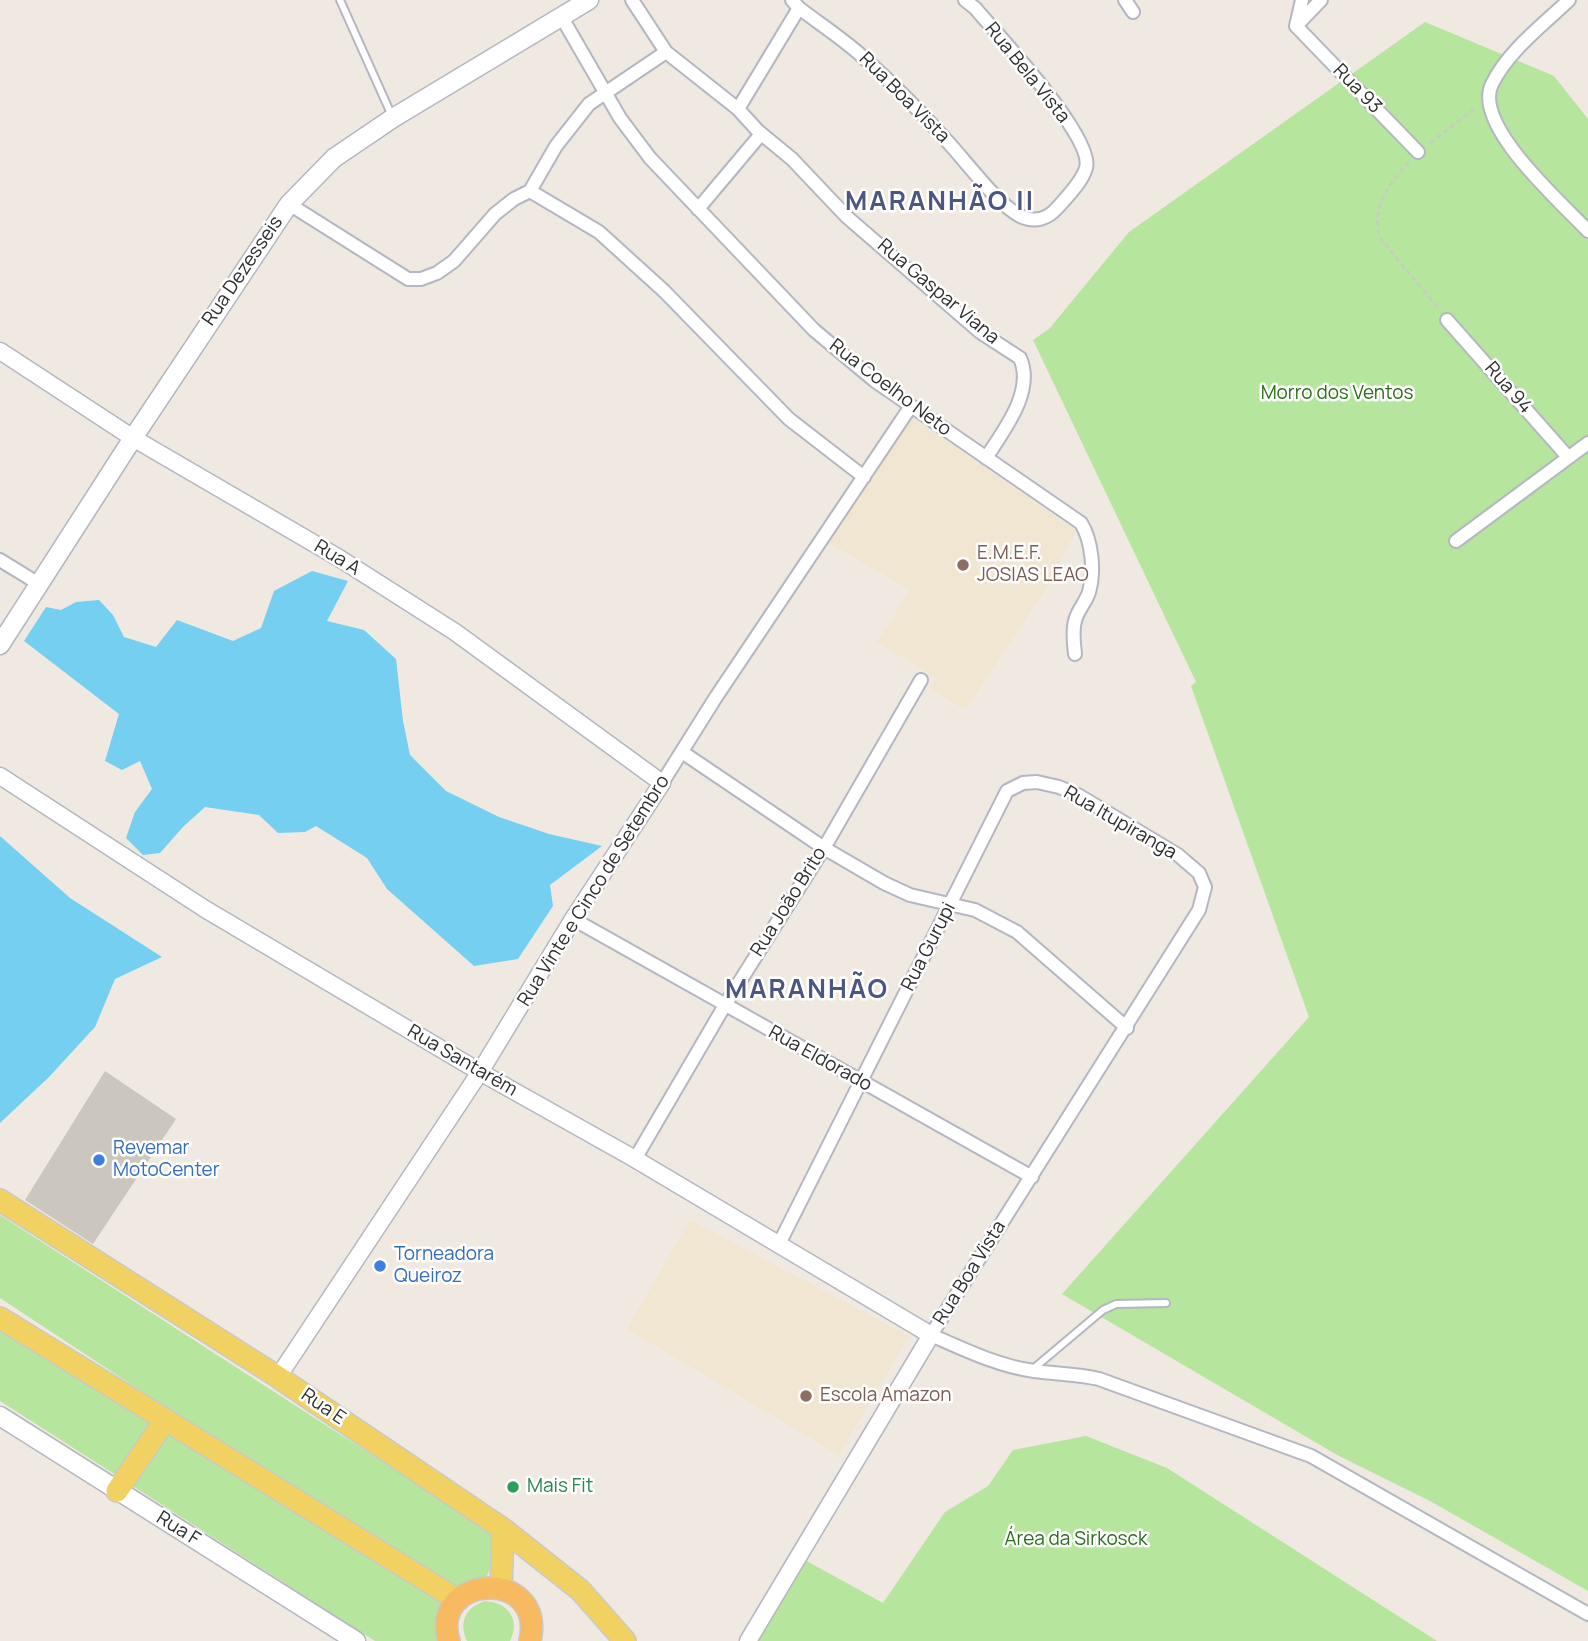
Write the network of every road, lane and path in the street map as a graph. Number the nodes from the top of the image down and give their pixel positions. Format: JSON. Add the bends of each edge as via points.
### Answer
{"nodes":[{"id":1,"x":340,"y":0,"type":"edge"},
{"id":2,"x":589,"y":0,"type":"edge"},
{"id":3,"x":632,"y":0,"type":"edge"},
{"id":4,"x":965,"y":0,"type":"edge"},
{"id":5,"x":1125,"y":0,"type":"edge"},
{"id":6,"x":1302,"y":0,"type":"edge"},
{"id":7,"x":1321,"y":0,"type":"edge"},
{"id":8,"x":1569,"y":0,"type":"edge"},
{"id":9,"x":796,"y":4,"type":"edge"},
{"id":10,"x":1133,"y":12,"type":"dead end"},
{"id":11,"x":561,"y":16,"type":"junction"},
{"id":12,"x":1296,"y":26,"type":"junction"},
{"id":13,"x":666,"y":52,"type":"junction"},
{"id":14,"x":606,"y":92,"type":"junction"},
{"id":15,"x":1488,"y":99,"type":"junction"},
{"id":16,"x":738,"y":109,"type":"junction"},
{"id":17,"x":393,"y":118,"type":"junction"},
{"id":18,"x":761,"y":134,"type":"junction"},
{"id":19,"x":1418,"y":152,"type":"junction"},
{"id":20,"x":530,"y":191,"type":"junction"},
{"id":21,"x":289,"y":204,"type":"junction"},
{"id":22,"x":1007,"y":206,"type":"joint"},
{"id":23,"x":698,"y":209,"type":"junction"},
{"id":24,"x":1588,"y":231,"type":"edge"},
{"id":25,"x":1447,"y":320,"type":"joint"},
{"id":26,"x":0,"y":351,"type":"edge"},
{"id":27,"x":911,"y":406,"type":"junction"},
{"id":28,"x":133,"y":438,"type":"junction"},
{"id":29,"x":1588,"y":443,"type":"edge"},
{"id":30,"x":1568,"y":457,"type":"junction"},
{"id":31,"x":986,"y":458,"type":"junction"},
{"id":32,"x":864,"y":477,"type":"junction"},
{"id":33,"x":1456,"y":541,"type":"dead end"},
{"id":34,"x":0,"y":560,"type":"edge"},
{"id":35,"x":39,"y":584,"type":"junction"},
{"id":36,"x":0,"y":645,"type":"edge"},
{"id":37,"x":1075,"y":654,"type":"dead end"},
{"id":38,"x":921,"y":680,"type":"dead end"},
{"id":39,"x":682,"y":752,"type":"junction"},
{"id":40,"x":0,"y":776,"type":"edge"},
{"id":41,"x":662,"y":783,"type":"junction"},
{"id":42,"x":1003,"y":798,"type":"joint"},
{"id":43,"x":824,"y":848,"type":"junction"},
{"id":44,"x":950,"y":905,"type":"junction"},
{"id":45,"x":1199,"y":911,"type":"joint"},
{"id":46,"x":573,"y":919,"type":"junction"},
{"id":47,"x":725,"y":1005,"type":"junction"},
{"id":48,"x":1127,"y":1028,"type":"junction"},
{"id":49,"x":480,"y":1072,"type":"junction"},
{"id":50,"x":862,"y":1082,"type":"junction"},
{"id":51,"x":635,"y":1160,"type":"junction"},
{"id":52,"x":1031,"y":1177,"type":"junction"},
{"id":53,"x":0,"y":1200,"type":"edge"},
{"id":54,"x":779,"y":1244,"type":"junction"},
{"id":55,"x":1166,"y":1303,"type":"dead end"},
{"id":56,"x":0,"y":1318,"type":"edge"},
{"id":57,"x":931,"y":1335,"type":"junction"},
{"id":58,"x":1032,"y":1371,"type":"junction"},
{"id":59,"x":278,"y":1377,"type":"junction"},
{"id":60,"x":0,"y":1416,"type":"edge"},
{"id":61,"x":165,"y":1420,"type":"junction"},
{"id":62,"x":117,"y":1491,"type":"junction"},
{"id":63,"x":503,"y":1529,"type":"junction"},
{"id":64,"x":501,"y":1588,"type":"junction"},
{"id":65,"x":458,"y":1600,"type":"junction"},
{"id":66,"x":1588,"y":1614,"type":"edge"},
{"id":67,"x":356,"y":1641,"type":"edge"},
{"id":68,"x":449,"y":1641,"type":"edge"},
{"id":69,"x":530,"y":1641,"type":"edge"},
{"id":70,"x":625,"y":1641,"type":"edge"},
{"id":71,"x":748,"y":1641,"type":"edge"}],
"edges":[{"from":1,"to":17,"type":"lane"},
{"from":2,"to":11,"type":"main road","name":"Rua Dezesseis"},
{"from":3,"to":13,"type":"street","name":"Rua Gaspar Viana"},
{"from":4,"to":22,"type":"street","name":"Rua Bela Vista","via":[[1041,85],[1075,134],[1086,161],[1079,179],[1045,219],[1033,221]]},
{"from":5,"to":10,"type":"street"},
{"from":6,"to":12,"type":"street"},
{"from":7,"to":12,"type":"street"},
{"from":8,"to":15,"type":"street","via":[[1503,65]]},
{"from":9,"to":16,"type":"street"},
{"from":9,"to":22,"type":"street","name":"Rua Boa Vista","via":[[862,56]]},
{"from":11,"to":14,"type":"street","name":"Rua Coelho Neto"},
{"from":11,"to":17,"type":"main road","name":"Rua Dezesseis"},
{"from":12,"to":19,"type":"street","name":"Rua 93"},
{"from":13,"to":14,"type":"street"},
{"from":13,"to":16,"type":"street","name":"Rua Gaspar Viana"},
{"from":14,"to":20,"type":"street","via":[[576,119]]},
{"from":14,"to":23,"type":"street","name":"Rua Coelho Neto","via":[[650,158]]},
{"from":15,"to":19,"type":"path"},
{"from":15,"to":24,"type":"street","via":[[1496,124],[1514,152]]},
{"from":16,"to":18,"type":"street","name":"Rua Gaspar Viana"},
{"from":17,"to":21,"type":"main road","name":"Rua Dezesseis","via":[[334,158]]},
{"from":18,"to":23,"type":"street"},
{"from":18,"to":31,"type":"street","name":"Rua Gaspar Viana","via":[[792,159],[847,217],[980,332],[1020,358],[1024,374],[1021,393],[1011,419]]},
{"from":19,"to":25,"type":"path","via":[[1390,184],[1377,227],[1380,238]]},
{"from":20,"to":21,"type":"street","via":[[495,214],[454,261],[421,279],[408,279],[390,270]]},
{"from":20,"to":32,"type":"street","via":[[599,232],[664,291],[789,419]]},
{"from":21,"to":28,"type":"main road","name":"Rua Dezesseis"},
{"from":23,"to":27,"type":"street","name":"Rua Coelho Neto","via":[[814,330]]},
{"from":25,"to":30,"type":"street","name":"Rua 94"},
{"from":26,"to":28,"type":"street","name":"Rua A"},
{"from":27,"to":31,"type":"street","name":"Rua Coelho Neto"},
{"from":27,"to":32,"type":"street","name":"Rua Vinte e Cinco de Setembro"},
{"from":28,"to":35,"type":"main road","name":"Rua Dezesseis"},
{"from":28,"to":41,"type":"street","name":"Rua A","via":[[456,632]]},
{"from":29,"to":30,"type":"street"},
{"from":30,"to":33,"type":"street"},
{"from":31,"to":37,"type":"street","name":"Rua Coelho Neto","via":[[1081,523],[1087,533],[1089,591],[1075,619]]},
{"from":32,"to":39,"type":"street","name":"Rua Vinte e Cinco de Setembro"},
{"from":34,"to":35,"type":"street"},
{"from":35,"to":36,"type":"main road","name":"Rua Dezesseis"},
{"from":38,"to":43,"type":"street","name":"Rua João Brito"},
{"from":39,"to":41,"type":"street","name":"Rua Vinte e Cinco de Setembro"},
{"from":39,"to":43,"type":"street"},
{"from":40,"to":49,"type":"street","name":"Rua Santarém","via":[[205,909]]},
{"from":41,"to":46,"type":"street","name":"Rua Vinte e Cinco de Setembro"},
{"from":42,"to":44,"type":"street","name":"Rua Gurupi"},
{"from":42,"to":45,"type":"street","name":"Rua Itupiranga","via":[[1012,786],[1023,782],[1078,795],[1178,855],[1199,873],[1205,887]]},
{"from":43,"to":44,"type":"street","via":[[909,895]]},
{"from":43,"to":47,"type":"street","name":"Rua João Brito"},
{"from":44,"to":48,"type":"street","via":[[975,910],[1017,932]]},
{"from":44,"to":50,"type":"street","name":"Rua Gurupi"},
{"from":45,"to":48,"type":"street","name":"Rua Boa Vista"},
{"from":46,"to":47,"type":"street","name":"Rua Eldorado"},
{"from":46,"to":49,"type":"street","name":"Rua Vinte e Cinco de Setembro"},
{"from":47,"to":50,"type":"street","name":"Rua Eldorado"},
{"from":47,"to":51,"type":"street","name":"Rua João Brito"},
{"from":48,"to":52,"type":"street","name":"Rua Boa Vista"},
{"from":49,"to":51,"type":"street","name":"Rua Santarém"},
{"from":49,"to":59,"type":"street","name":"Rua Vinte e Cinco de Setembro"},
{"from":50,"to":52,"type":"street","name":"Rua Eldorado"},
{"from":50,"to":54,"type":"street","name":"Rua Gurupi"},
{"from":51,"to":54,"type":"street","name":"Rua Santarém"},
{"from":52,"to":57,"type":"street","name":"Rua Boa Vista"},
{"from":53,"to":59,"type":"main road","name":"Rua E"},
{"from":54,"to":57,"type":"street","name":"Rua Santarém"},
{"from":55,"to":58,"type":"lane","via":[[1115,1304],[1103,1310]]},
{"from":56,"to":61,"type":"main road"},
{"from":57,"to":58,"type":"street","via":[[979,1356]]},
{"from":57,"to":71,"type":"street","name":"Rua Boa Vista"},
{"from":58,"to":66,"type":"street","via":[[1099,1379],[1311,1456]]},
{"from":59,"to":63,"type":"main road","name":"Rua E"},
{"from":60,"to":62,"type":"main road","name":"Rua F"},
{"from":61,"to":62,"type":"main road"},
{"from":61,"to":65,"type":"main road"},
{"from":62,"to":67,"type":"main road","name":"Rua F"},
{"from":63,"to":64,"type":"main road"},
{"from":63,"to":70,"type":"main road","name":"Rua E","via":[[580,1590]]},
{"from":64,"to":65,"type":"highway","via":[[483,1587]]},
{"from":64,"to":69,"type":"highway","via":[[524,1604],[530,1617]]},
{"from":65,"to":68,"type":"highway","via":[[447,1622]]}]}
